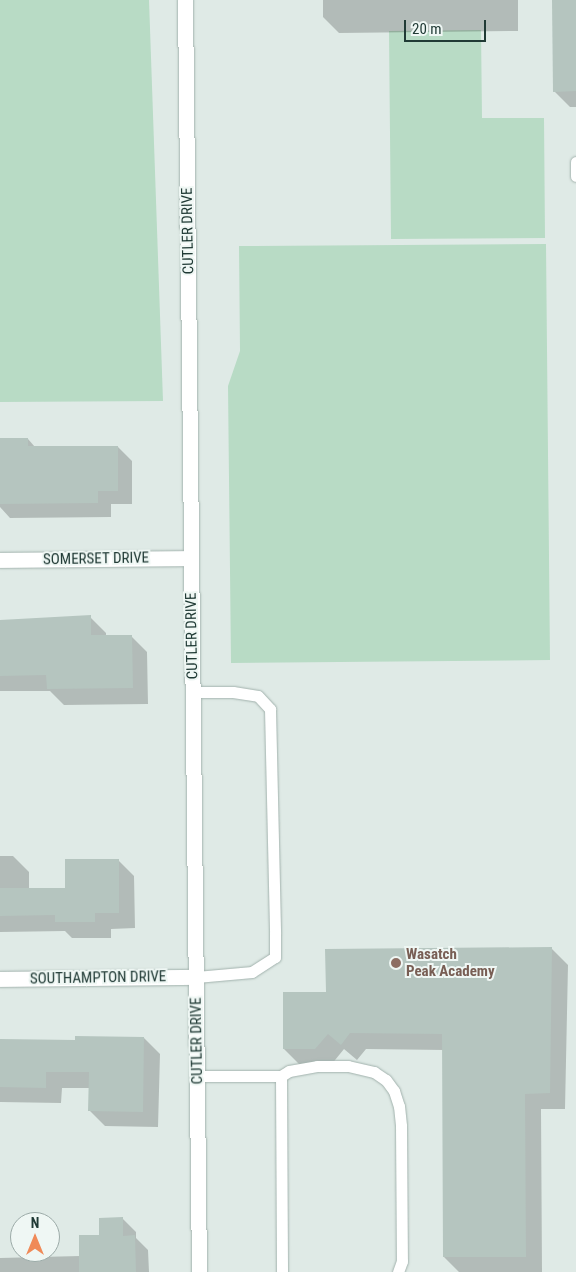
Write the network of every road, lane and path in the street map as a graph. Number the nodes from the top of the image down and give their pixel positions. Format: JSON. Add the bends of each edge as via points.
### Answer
{"nodes":[{"id":1,"x":186,"y":0,"type":"edge"},
{"id":2,"x":576,"y":162,"type":"edge"},
{"id":3,"x":576,"y":176,"type":"edge"},
{"id":4,"x":191,"y":558,"type":"junction"},
{"id":5,"x":0,"y":560,"type":"edge"},
{"id":6,"x":193,"y":692,"type":"junction"},
{"id":7,"x":196,"y":977,"type":"junction"},
{"id":8,"x":0,"y":979,"type":"edge"},
{"id":9,"x":197,"y":1076,"type":"junction"},
{"id":10,"x":280,"y":1076,"type":"junction"},
{"id":11,"x":199,"y":1272,"type":"edge"},
{"id":12,"x":282,"y":1272,"type":"edge"},
{"id":13,"x":398,"y":1272,"type":"edge"}],
"edges":[{"from":1,"to":4,"type":"street","name":"CUTLER DRIVE"},
{"from":2,"to":3,"type":"lane"},
{"from":4,"to":5,"type":"street","name":"SOMERSET DRIVE"},
{"from":4,"to":6,"type":"street","name":"CUTLER DRIVE"},
{"from":6,"to":7,"type":"street","name":"CUTLER DRIVE"},
{"from":6,"to":7,"type":"lane","via":[[258,696],[270,709],[275,934],[275,957],[252,972]]},
{"from":7,"to":8,"type":"street","name":"SOUTHAMPTON DRIVE"},
{"from":7,"to":9,"type":"street","name":"CUTLER DRIVE"},
{"from":9,"to":10,"type":"lane"},
{"from":9,"to":11,"type":"street","name":"CUTLER DRIVE"},
{"from":10,"to":12,"type":"lane"},
{"from":10,"to":13,"type":"lane","via":[[317,1066],[348,1066],[374,1072],[394,1091],[401,1126],[402,1261]]}]}
